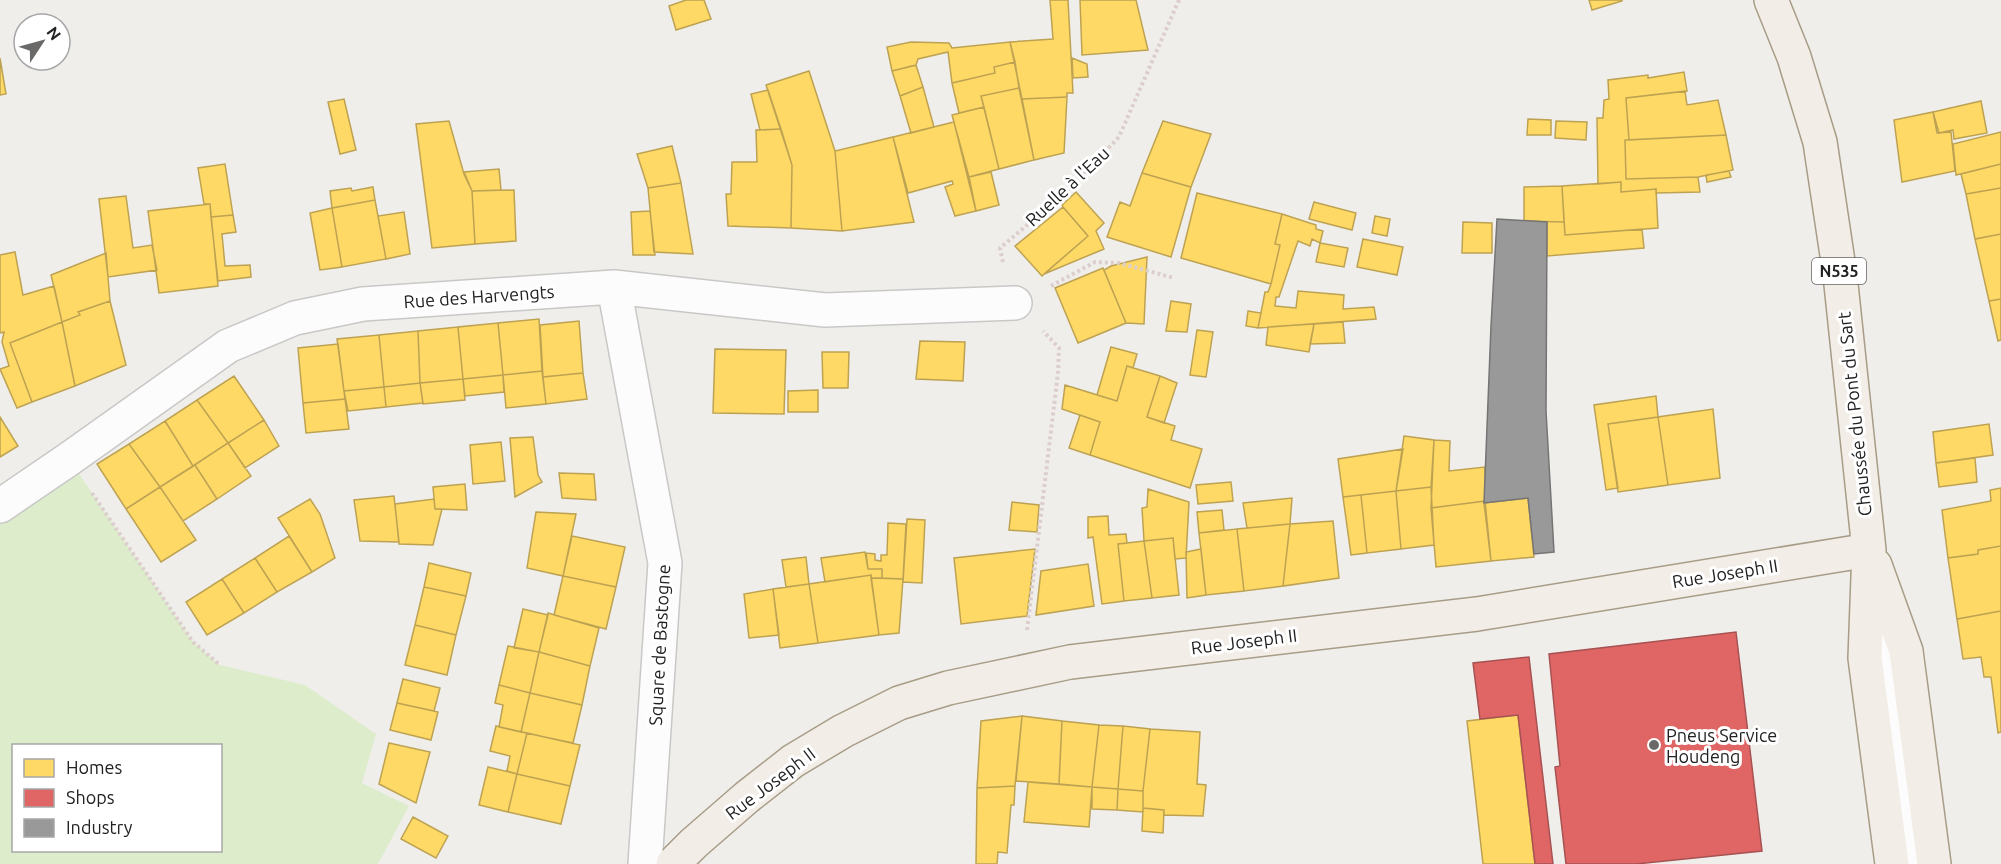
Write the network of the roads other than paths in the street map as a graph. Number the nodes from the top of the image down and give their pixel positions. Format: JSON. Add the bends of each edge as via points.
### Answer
{"nodes":[{"id":1,"x":1771,"y":0,"type":"edge"},
{"id":2,"x":614,"y":287,"type":"junction"},
{"id":3,"x":1015,"y":303,"type":"road end"},
{"id":4,"x":0,"y":506,"type":"edge"},
{"id":5,"x":1869,"y":549,"type":"junction"},
{"id":6,"x":645,"y":864,"type":"edge"},
{"id":7,"x":673,"y":864,"type":"edge"},
{"id":8,"x":1892,"y":864,"type":"edge"},
{"id":9,"x":1914,"y":864,"type":"edge"},
{"id":10,"x":1934,"y":864,"type":"edge"}],
"edges":[{"from":1,"to":5,"type":"main road","name":"Chaussée du Pont du Sart","number":"N535","via":[[1794,57],[1820,142],[1840,275]]},
{"from":2,"to":3,"type":"street","name":"Rue des Harvengts","via":[[825,310]]},
{"from":2,"to":4,"type":"street","name":"Rue des Harvengts","via":[[363,304],[295,318],[228,346]]},
{"from":2,"to":6,"type":"street","name":"Square de Bastogne","via":[[665,563]]},
{"from":5,"to":7,"type":"main road","name":"Rue Joseph II","via":[[1477,614],[1070,662],[948,688],[899,703],[793,761]]},
{"from":5,"to":8,"type":"main road","name":"Chaussée du Pont du Sart","number":"N535","via":[[1865,658]]},
{"from":5,"to":9,"type":"lane"},
{"from":5,"to":10,"type":"main road","name":"Chaussée du Pont du Sart","number":"N535","via":[[1906,651]]}]}
